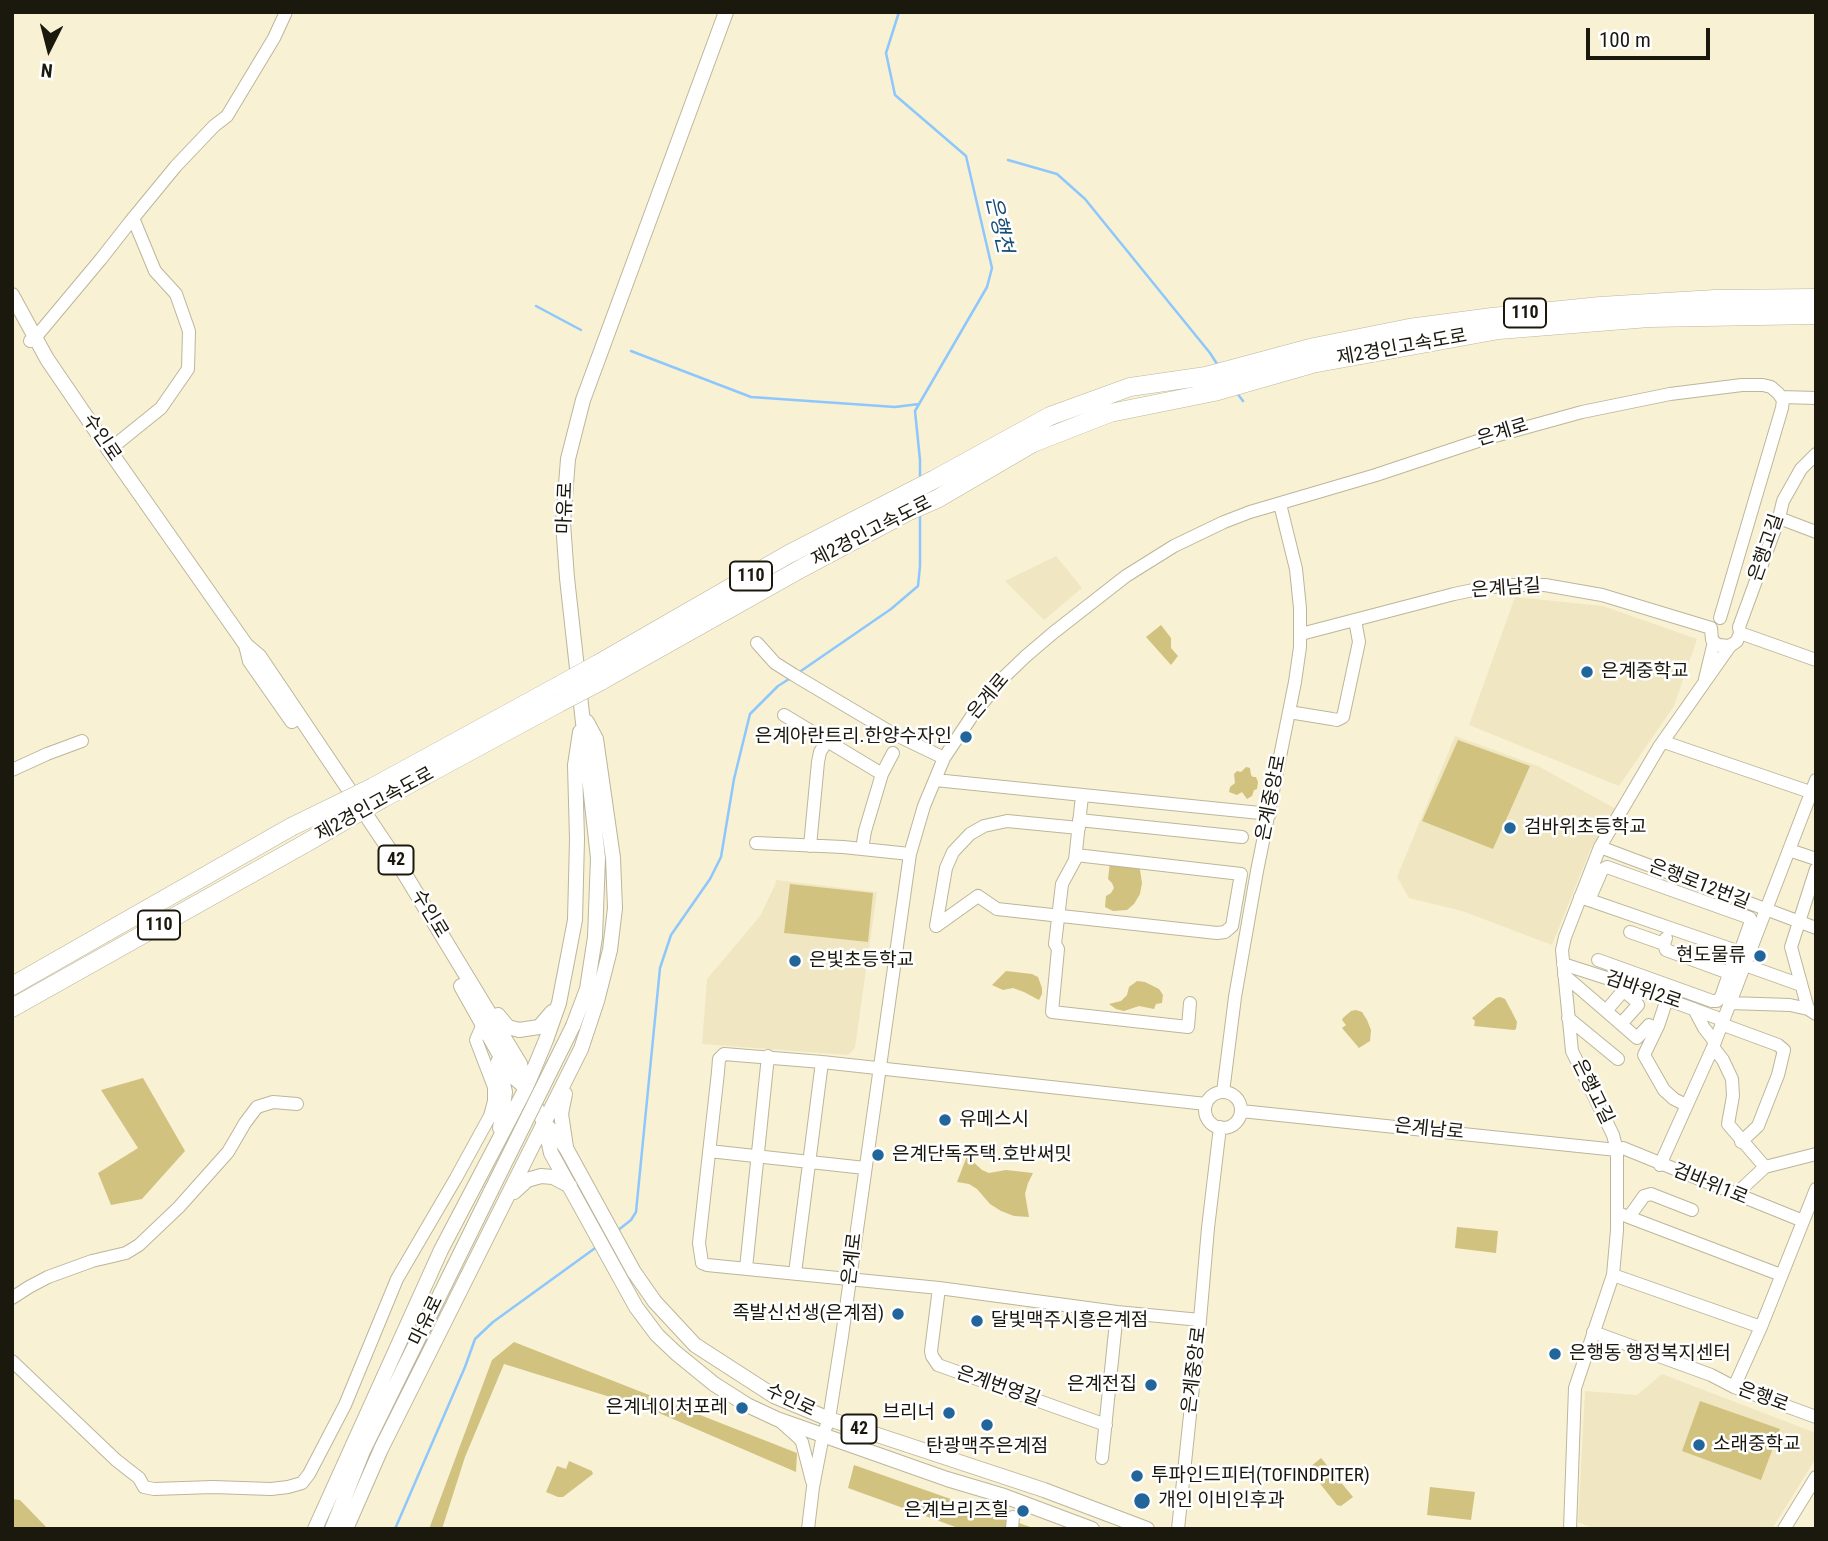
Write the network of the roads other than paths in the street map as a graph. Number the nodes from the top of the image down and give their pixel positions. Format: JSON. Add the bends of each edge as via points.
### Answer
{"nodes":[{"id":1,"x":286,"y":12,"type":"edge"},
{"id":2,"x":726,"y":12,"type":"edge"},
{"id":3,"x":133,"y":218,"type":"junction"},
{"id":4,"x":12,"y":295,"type":"edge"},
{"id":5,"x":1816,"y":298,"type":"edge"},
{"id":6,"x":1816,"y":315,"type":"edge"},
{"id":7,"x":32,"y":340,"type":"junction"},
{"id":8,"x":1245,"y":374,"type":"junction"},
{"id":9,"x":1210,"y":384,"type":"junction"},
{"id":10,"x":1781,"y":397,"type":"junction"},
{"id":11,"x":1816,"y":398,"type":"edge"},
{"id":12,"x":110,"y":450,"type":"junction"},
{"id":13,"x":1816,"y":454,"type":"edge"},
{"id":14,"x":1280,"y":504,"type":"junction"},
{"id":15,"x":1779,"y":518,"type":"junction"},
{"id":16,"x":1816,"y":532,"type":"edge"},
{"id":17,"x":1355,"y":620,"type":"junction"},
{"id":18,"x":1716,"y":623,"type":"junction"},
{"id":19,"x":1740,"y":630,"type":"junction"},
{"id":20,"x":1301,"y":634,"type":"junction"},
{"id":21,"x":757,"y":642,"type":"dead end"},
{"id":22,"x":1714,"y":642,"type":"junction"},
{"id":23,"x":246,"y":645,"type":"junction"},
{"id":24,"x":1730,"y":646,"type":"junction"},
{"id":25,"x":1816,"y":660,"type":"edge"},
{"id":26,"x":598,"y":673,"type":"junction"},
{"id":27,"x":1703,"y":687,"type":"junction"},
{"id":28,"x":1289,"y":712,"type":"junction"},
{"id":29,"x":583,"y":715,"type":"junction"},
{"id":30,"x":783,"y":715,"type":"dead end"},
{"id":31,"x":82,"y":741,"type":"dead end"},
{"id":32,"x":827,"y":741,"type":"junction"},
{"id":33,"x":1664,"y":742,"type":"junction"},
{"id":34,"x":893,"y":753,"type":"dead end"},
{"id":35,"x":944,"y":758,"type":"junction"},
{"id":36,"x":12,"y":770,"type":"edge"},
{"id":37,"x":882,"y":774,"type":"junction"},
{"id":38,"x":935,"y":780,"type":"junction"},
{"id":39,"x":1816,"y":780,"type":"edge"},
{"id":40,"x":377,"y":793,"type":"junction"},
{"id":41,"x":1813,"y":794,"type":"edge"},
{"id":42,"x":1082,"y":796,"type":"junction"},
{"id":43,"x":1269,"y":814,"type":"junction"},
{"id":44,"x":1079,"y":824,"type":"junction"},
{"id":45,"x":1242,"y":837,"type":"dead end"},
{"id":46,"x":757,"y":843,"type":"dead end"},
{"id":47,"x":810,"y":846,"type":"junction"},
{"id":48,"x":1600,"y":847,"type":"junction"},
{"id":49,"x":862,"y":849,"type":"junction"},
{"id":50,"x":1789,"y":850,"type":"junction"},
{"id":51,"x":910,"y":854,"type":"junction"},
{"id":52,"x":1076,"y":856,"type":"junction"},
{"id":53,"x":1816,"y":859,"type":"edge"},
{"id":54,"x":1816,"y":869,"type":"edge"},
{"id":55,"x":1585,"y":898,"type":"junction"},
{"id":56,"x":1767,"y":911,"type":"junction"},
{"id":57,"x":1059,"y":915,"type":"junction"},
{"id":58,"x":1798,"y":922,"type":"junction"},
{"id":59,"x":1670,"y":928,"type":"junction"},
{"id":60,"x":1816,"y":928,"type":"edge"},
{"id":61,"x":1630,"y":932,"type":"dead end"},
{"id":62,"x":1664,"y":944,"type":"junction"},
{"id":63,"x":1737,"y":951,"type":"junction"},
{"id":64,"x":1598,"y":960,"type":"dead end"},
{"id":65,"x":1745,"y":965,"type":"junction"},
{"id":66,"x":1564,"y":970,"type":"junction"},
{"id":67,"x":1729,"y":973,"type":"junction"},
{"id":68,"x":1601,"y":976,"type":"junction"},
{"id":69,"x":1801,"y":985,"type":"junction"},
{"id":70,"x":12,"y":986,"type":"edge"},
{"id":71,"x":473,"y":987,"type":"junction"},
{"id":72,"x":1626,"y":988,"type":"junction"},
{"id":73,"x":1586,"y":994,"type":"junction"},
{"id":74,"x":1667,"y":999,"type":"junction"},
{"id":75,"x":559,"y":1003,"type":"junction"},
{"id":76,"x":1191,"y":1003,"type":"dead end"},
{"id":77,"x":1730,"y":1003,"type":"junction"},
{"id":78,"x":12,"y":1008,"type":"edge"},
{"id":79,"x":1694,"y":1009,"type":"junction"},
{"id":80,"x":1606,"y":1011,"type":"junction"},
{"id":81,"x":1812,"y":1012,"type":"edge"},
{"id":82,"x":1568,"y":1018,"type":"junction"},
{"id":83,"x":1722,"y":1022,"type":"junction"},
{"id":84,"x":483,"y":1024,"type":"junction"},
{"id":85,"x":1621,"y":1024,"type":"junction"},
{"id":86,"x":1649,"y":1025,"type":"dead end"},
{"id":87,"x":1714,"y":1044,"type":"junction"},
{"id":88,"x":495,"y":1046,"type":"junction"},
{"id":89,"x":768,"y":1056,"type":"junction"},
{"id":90,"x":1618,"y":1059,"type":"dead end"},
{"id":91,"x":822,"y":1062,"type":"junction"},
{"id":92,"x":573,"y":1065,"type":"junction"},
{"id":93,"x":881,"y":1069,"type":"junction"},
{"id":94,"x":526,"y":1088,"type":"junction"},
{"id":95,"x":1223,"y":1092,"type":"junction"},
{"id":96,"x":297,"y":1104,"type":"dead end"},
{"id":97,"x":1206,"y":1104,"type":"junction"},
{"id":98,"x":1686,"y":1105,"type":"junction"},
{"id":99,"x":1241,"y":1111,"type":"junction"},
{"id":100,"x":545,"y":1124,"type":"junction"},
{"id":101,"x":1220,"y":1127,"type":"junction"},
{"id":102,"x":499,"y":1138,"type":"junction"},
{"id":103,"x":1741,"y":1142,"type":"junction"},
{"id":104,"x":566,"y":1148,"type":"junction"},
{"id":105,"x":1617,"y":1150,"type":"junction"},
{"id":106,"x":709,"y":1151,"type":"junction"},
{"id":107,"x":1816,"y":1154,"type":"edge"},
{"id":108,"x":758,"y":1156,"type":"junction"},
{"id":109,"x":808,"y":1161,"type":"junction"},
{"id":110,"x":1660,"y":1165,"type":"junction"},
{"id":111,"x":1765,"y":1167,"type":"junction"},
{"id":112,"x":865,"y":1168,"type":"junction"},
{"id":113,"x":570,"y":1186,"type":"junction"},
{"id":114,"x":1816,"y":1189,"type":"edge"},
{"id":115,"x":1735,"y":1195,"type":"junction"},
{"id":116,"x":505,"y":1200,"type":"junction"},
{"id":117,"x":1692,"y":1210,"type":"dead end"},
{"id":118,"x":1623,"y":1215,"type":"junction"},
{"id":119,"x":1803,"y":1221,"type":"junction"},
{"id":120,"x":746,"y":1269,"type":"junction"},
{"id":121,"x":794,"y":1273,"type":"junction"},
{"id":122,"x":1613,"y":1275,"type":"junction"},
{"id":123,"x":1782,"y":1275,"type":"junction"},
{"id":124,"x":850,"y":1279,"type":"junction"},
{"id":125,"x":939,"y":1288,"type":"junction"},
{"id":126,"x":12,"y":1298,"type":"edge"},
{"id":127,"x":1117,"y":1312,"type":"junction"},
{"id":128,"x":1200,"y":1320,"type":"junction"},
{"id":129,"x":1761,"y":1328,"type":"junction"},
{"id":130,"x":1593,"y":1332,"type":"junction"},
{"id":131,"x":12,"y":1361,"type":"edge"},
{"id":132,"x":1734,"y":1387,"type":"junction"},
{"id":133,"x":1816,"y":1417,"type":"edge"},
{"id":134,"x":779,"y":1419,"type":"junction"},
{"id":135,"x":829,"y":1419,"type":"junction"},
{"id":136,"x":1106,"y":1425,"type":"junction"},
{"id":137,"x":823,"y":1435,"type":"junction"},
{"id":138,"x":355,"y":1453,"type":"junction"},
{"id":139,"x":1102,"y":1458,"type":"dead end"},
{"id":140,"x":1816,"y":1477,"type":"edge"},
{"id":141,"x":813,"y":1487,"type":"junction"},
{"id":142,"x":337,"y":1495,"type":"junction"},
{"id":143,"x":315,"y":1529,"type":"edge"},
{"id":144,"x":332,"y":1529,"type":"edge"},
{"id":145,"x":346,"y":1529,"type":"edge"},
{"id":146,"x":808,"y":1529,"type":"edge"},
{"id":147,"x":1092,"y":1529,"type":"edge"},
{"id":148,"x":1147,"y":1529,"type":"edge"},
{"id":149,"x":1178,"y":1529,"type":"edge"},
{"id":150,"x":1570,"y":1529,"type":"edge"},
{"id":151,"x":1784,"y":1529,"type":"edge"}],
"edges":[{"from":1,"to":3,"type":"street","via":[[227,116],[176,166]]},
{"from":2,"to":29,"type":"main road","name":"마유로","via":[[583,400],[568,458],[563,523]]},
{"from":3,"to":7,"type":"street"},
{"from":3,"to":12,"type":"street","via":[[155,271],[176,294],[189,331],[188,369],[161,408]]},
{"from":4,"to":7,"type":"main road","name":"수인로","number":"42"},
{"from":5,"to":8,"type":"highway","name":"제2경인고속도로","number":"110","via":[[1600,306],[1409,328],[1314,347]]},
{"from":6,"to":8,"type":"highway","name":"제2경인고속도로","number":"110","via":[[1649,318],[1499,330]]},
{"from":7,"to":12,"type":"main road","name":"수인로","number":"42"},
{"from":8,"to":9,"type":"highway","name":"제2경인고속도로","number":"110"},
{"from":9,"to":26,"type":"highway","name":"제2경인고속도로","number":"110","via":[[1110,413],[1033,443],[937,499]]},
{"from":9,"to":26,"type":"highway","name":"제2경인고속도로","number":"110","via":[[1130,387],[1050,416],[789,554]]},
{"from":10,"to":11,"type":"street"},
{"from":10,"to":14,"type":"street","name":"은계로","via":[[1771,387],[1753,385],[1638,400],[1484,439]]},
{"from":10,"to":18,"type":"street","via":[[1782,408]]},
{"from":12,"to":23,"type":"main road","name":"수인로","number":"42"},
{"from":13,"to":15,"type":"street","name":"은행고길","via":[[1791,484]]},
{"from":14,"to":20,"type":"street","name":"은계중앙로","via":[[1296,569]]},
{"from":14,"to":35,"type":"street","name":"은계로","via":[[1196,534],[1126,576],[1002,679]]},
{"from":15,"to":16,"type":"street"},
{"from":15,"to":19,"type":"street","name":"은행고길"},
{"from":17,"to":18,"type":"street","name":"은계남길","via":[[1483,588],[1545,585]]},
{"from":17,"to":20,"type":"street","name":"은계남길"},
{"from":17,"to":28,"type":"street","via":[[1359,642],[1343,717],[1337,720]]},
{"from":18,"to":19,"type":"street","via":[[1732,620]]},
{"from":18,"to":22,"type":"street","name":"은행고길","via":[[1710,636]]},
{"from":19,"to":24,"type":"street","name":"은행고길"},
{"from":19,"to":25,"type":"street"},
{"from":20,"to":28,"type":"street","name":"은계중앙로"},
{"from":21,"to":35,"type":"street","via":[[794,676]]},
{"from":22,"to":24,"type":"street"},
{"from":22,"to":27,"type":"street","name":"은행고길"},
{"from":23,"to":71,"type":"main road","name":"수인로","number":"42","via":[[259,656],[388,847]]},
{"from":23,"to":84,"type":"main road","name":"수인로","number":"42","via":[[250,661],[386,860]]},
{"from":24,"to":27,"type":"street","name":"은행고길"},
{"from":26,"to":40,"type":"highway","name":"제2경인고속도로","number":"110","bridge":true},
{"from":27,"to":33,"type":"street","name":"은행고길"},
{"from":28,"to":43,"type":"street","name":"은계중앙로"},
{"from":29,"to":75,"type":"main road","via":[[575,765],[575,920]]},
{"from":29,"to":92,"type":"main road","via":[[596,739],[613,858],[615,908],[597,1001]]},
{"from":29,"to":138,"type":"main road","name":"마유로","bridge":true,"via":[[598,858],[587,989],[491,1191]]},
{"from":30,"to":32,"type":"street"},
{"from":31,"to":36,"type":"street"},
{"from":32,"to":37,"type":"street"},
{"from":32,"to":47,"type":"street","via":[[818,762]]},
{"from":33,"to":41,"type":"street"},
{"from":33,"to":48,"type":"street","name":"은행고길"},
{"from":34,"to":37,"type":"street"},
{"from":35,"to":38,"type":"street","name":"은계로"},
{"from":37,"to":49,"type":"street"},
{"from":38,"to":42,"type":"street"},
{"from":38,"to":51,"type":"street","name":"은계로"},
{"from":39,"to":41,"type":"street"},
{"from":40,"to":70,"type":"highway","name":"제2경인고속도로","number":"110","bridge":true,"via":[[291,827]]},
{"from":40,"to":78,"type":"highway","name":"제2경인고속도로","number":"110","bridge":true,"via":[[306,843]]},
{"from":41,"to":50,"type":"street"},
{"from":42,"to":43,"type":"street"},
{"from":42,"to":44,"type":"street"},
{"from":43,"to":95,"type":"street","name":"은계중앙로","via":[[1235,997]]},
{"from":44,"to":45,"type":"street"},
{"from":44,"to":52,"type":"street"},
{"from":44,"to":57,"type":"street","via":[[1007,821],[970,834],[953,852],[946,868],[936,926],[978,896],[997,909]]},
{"from":46,"to":47,"type":"street"},
{"from":47,"to":49,"type":"street"},
{"from":48,"to":55,"type":"street","name":"은행고길"},
{"from":48,"to":56,"type":"street","name":"은행로12번길"},
{"from":49,"to":51,"type":"street"},
{"from":50,"to":53,"type":"street"},
{"from":50,"to":56,"type":"street"},
{"from":51,"to":93,"type":"street","name":"은계로"},
{"from":52,"to":57,"type":"street","via":[[1062,884]]},
{"from":52,"to":57,"type":"street","via":[[1241,874],[1232,926],[1217,933]]},
{"from":54,"to":58,"type":"street"},
{"from":55,"to":59,"type":"street"},
{"from":55,"to":63,"type":"street","via":[[1607,867],[1750,918]]},
{"from":55,"to":66,"type":"street","name":"은행고길","via":[[1565,937]]},
{"from":56,"to":58,"type":"street","name":"은행로12번길"},
{"from":56,"to":65,"type":"street"},
{"from":57,"to":76,"type":"street","via":[[1052,1012],[1188,1027]]},
{"from":58,"to":60,"type":"street","name":"은행로12번길"},
{"from":58,"to":69,"type":"street","via":[[1791,947]]},
{"from":59,"to":62,"type":"street"},
{"from":59,"to":63,"type":"street"},
{"from":61,"to":62,"type":"street"},
{"from":62,"to":67,"type":"street","via":[[1666,950]]},
{"from":63,"to":67,"type":"street"},
{"from":64,"to":67,"type":"street","via":[[1712,1001],[1721,997]]},
{"from":65,"to":69,"type":"street"},
{"from":65,"to":77,"type":"street"},
{"from":66,"to":68,"type":"street","name":"검바위2로"},
{"from":66,"to":73,"type":"street"},
{"from":66,"to":82,"type":"street","name":"은행고길"},
{"from":68,"to":72,"type":"street","name":"검바위2로"},
{"from":68,"to":73,"type":"street"},
{"from":69,"to":81,"type":"street"},
{"from":71,"to":75,"type":"main road","via":[[509,1027],[519,1030],[540,1027]]},
{"from":71,"to":94,"type":"main road","name":"수인로","number":"42","via":[[520,1064]]},
{"from":72,"to":74,"type":"street","name":"검바위2로"},
{"from":72,"to":80,"type":"street"},
{"from":72,"to":85,"type":"street","via":[[1638,1005]]},
{"from":73,"to":80,"type":"street"},
{"from":74,"to":79,"type":"street","name":"검바위2로"},
{"from":74,"to":98,"type":"street","via":[[1644,1055],[1664,1090]]},
{"from":75,"to":94,"type":"main road"},
{"from":77,"to":81,"type":"street","via":[[1790,1005]]},
{"from":77,"to":83,"type":"street"},
{"from":79,"to":83,"type":"street","name":"검바위2로"},
{"from":79,"to":87,"type":"street","name":"검바위1로"},
{"from":80,"to":85,"type":"street"},
{"from":82,"to":90,"type":"street"},
{"from":82,"to":105,"type":"street","name":"은행고길","via":[[1572,1051]]},
{"from":83,"to":87,"type":"street"},
{"from":83,"to":103,"type":"street","name":"검바위2로","via":[[1784,1050],[1758,1126]]},
{"from":84,"to":88,"type":"main road","name":"수인로","number":"42"},
{"from":84,"to":131,"type":"street","via":[[476,1040],[494,1087],[490,1115],[397,1279],[345,1405],[302,1483],[271,1489],[144,1487]]},
{"from":85,"to":86,"type":"street","via":[[1637,1038]]},
{"from":87,"to":98,"type":"street"},
{"from":87,"to":103,"type":"street","name":"검바위1로","via":[[1732,1079],[1728,1124]]},
{"from":88,"to":94,"type":"main road","name":"수인로","number":"42","via":[[511,1075]]},
{"from":88,"to":102,"type":"main road","via":[[505,1092]]},
{"from":89,"to":91,"type":"street"},
{"from":89,"to":106,"type":"street","via":[[721,1056]]},
{"from":89,"to":108,"type":"street"},
{"from":91,"to":93,"type":"street"},
{"from":91,"to":109,"type":"street"},
{"from":92,"to":100,"type":"main road"},
{"from":92,"to":104,"type":"main road","via":[[561,1114]]},
{"from":93,"to":97,"type":"street"},
{"from":93,"to":112,"type":"street","name":"은계로"},
{"from":94,"to":100,"type":"main road","name":"수인로","number":"42"},
{"from":94,"to":102,"type":"main road"},
{"from":95,"to":97,"type":"street"},
{"from":95,"to":99,"type":"street","via":[[1234,1096]]},
{"from":96,"to":126,"type":"street","via":[[273,1102],[257,1107],[229,1152],[139,1245],[48,1278]]},
{"from":97,"to":101,"type":"street","via":[[1208,1119]]},
{"from":98,"to":110,"type":"street"},
{"from":99,"to":101,"type":"street","via":[[1236,1122]]},
{"from":99,"to":105,"type":"street","name":"은계남로"},
{"from":100,"to":104,"type":"main road","name":"수인로","number":"42"},
{"from":100,"to":113,"type":"main road","name":"수인로","number":"42","via":[[551,1153]]},
{"from":100,"to":116,"type":"main road"},
{"from":101,"to":128,"type":"street","name":"은계중앙로"},
{"from":102,"to":138,"type":"main road","via":[[441,1250]]},
{"from":103,"to":111,"type":"street","name":"검바위1로"},
{"from":104,"to":135,"type":"main road","name":"수인로","number":"42","via":[[634,1272],[695,1345],[774,1396]]},
{"from":105,"to":110,"type":"street","name":"검바위1로","via":[[1623,1148]]},
{"from":105,"to":118,"type":"street","name":"은행고길"},
{"from":106,"to":108,"type":"street"},
{"from":106,"to":120,"type":"street","via":[[699,1243],[702,1263]]},
{"from":107,"to":111,"type":"street","name":"검바위1로"},
{"from":108,"to":109,"type":"street"},
{"from":108,"to":120,"type":"street"},
{"from":109,"to":112,"type":"street"},
{"from":109,"to":121,"type":"street"},
{"from":110,"to":115,"type":"street","name":"검바위1로"},
{"from":111,"to":115,"type":"street"},
{"from":112,"to":124,"type":"street","name":"은계로"},
{"from":113,"to":116,"type":"main road","via":[[541,1176],[527,1180]]},
{"from":113,"to":134,"type":"main road","name":"수인로","number":"42","via":[[636,1307],[657,1335],[714,1384]]},
{"from":114,"to":119,"type":"street"},
{"from":115,"to":119,"type":"street","name":"검바위1로"},
{"from":116,"to":145,"type":"main road"},
{"from":117,"to":118,"type":"street","via":[[1651,1194]]},
{"from":118,"to":122,"type":"street","name":"은행고길"},
{"from":118,"to":123,"type":"street"},
{"from":119,"to":123,"type":"street"},
{"from":120,"to":121,"type":"street"},
{"from":121,"to":124,"type":"street"},
{"from":122,"to":129,"type":"street"},
{"from":122,"to":130,"type":"street","name":"은행고길"},
{"from":123,"to":129,"type":"street"},
{"from":124,"to":125,"type":"street"},
{"from":124,"to":135,"type":"street","name":"은계로"},
{"from":125,"to":127,"type":"street"},
{"from":125,"to":136,"type":"street","name":"은계번영길","via":[[931,1351],[938,1365]]},
{"from":127,"to":128,"type":"street"},
{"from":127,"to":136,"type":"street"},
{"from":128,"to":149,"type":"street","name":"은계중앙로"},
{"from":129,"to":132,"type":"street"},
{"from":130,"to":132,"type":"street","name":"은행로"},
{"from":130,"to":150,"type":"street","name":"은행고길","via":[[1576,1388]]},
{"from":132,"to":133,"type":"street","name":"은행로"},
{"from":134,"to":137,"type":"main road","name":"수인로","number":"42"},
{"from":134,"to":141,"type":"street","via":[[800,1438]]},
{"from":135,"to":137,"type":"street","name":"은계로"},
{"from":135,"to":148,"type":"main road","name":"수인로","number":"42"},
{"from":136,"to":139,"type":"street"},
{"from":137,"to":141,"type":"street","name":"은계로"},
{"from":137,"to":147,"type":"main road","name":"수인로","number":"42"},
{"from":138,"to":142,"type":"main road"},
{"from":140,"to":151,"type":"street"},
{"from":141,"to":146,"type":"street","name":"은계로"},
{"from":142,"to":143,"type":"main road"},
{"from":142,"to":144,"type":"main road"}]}
